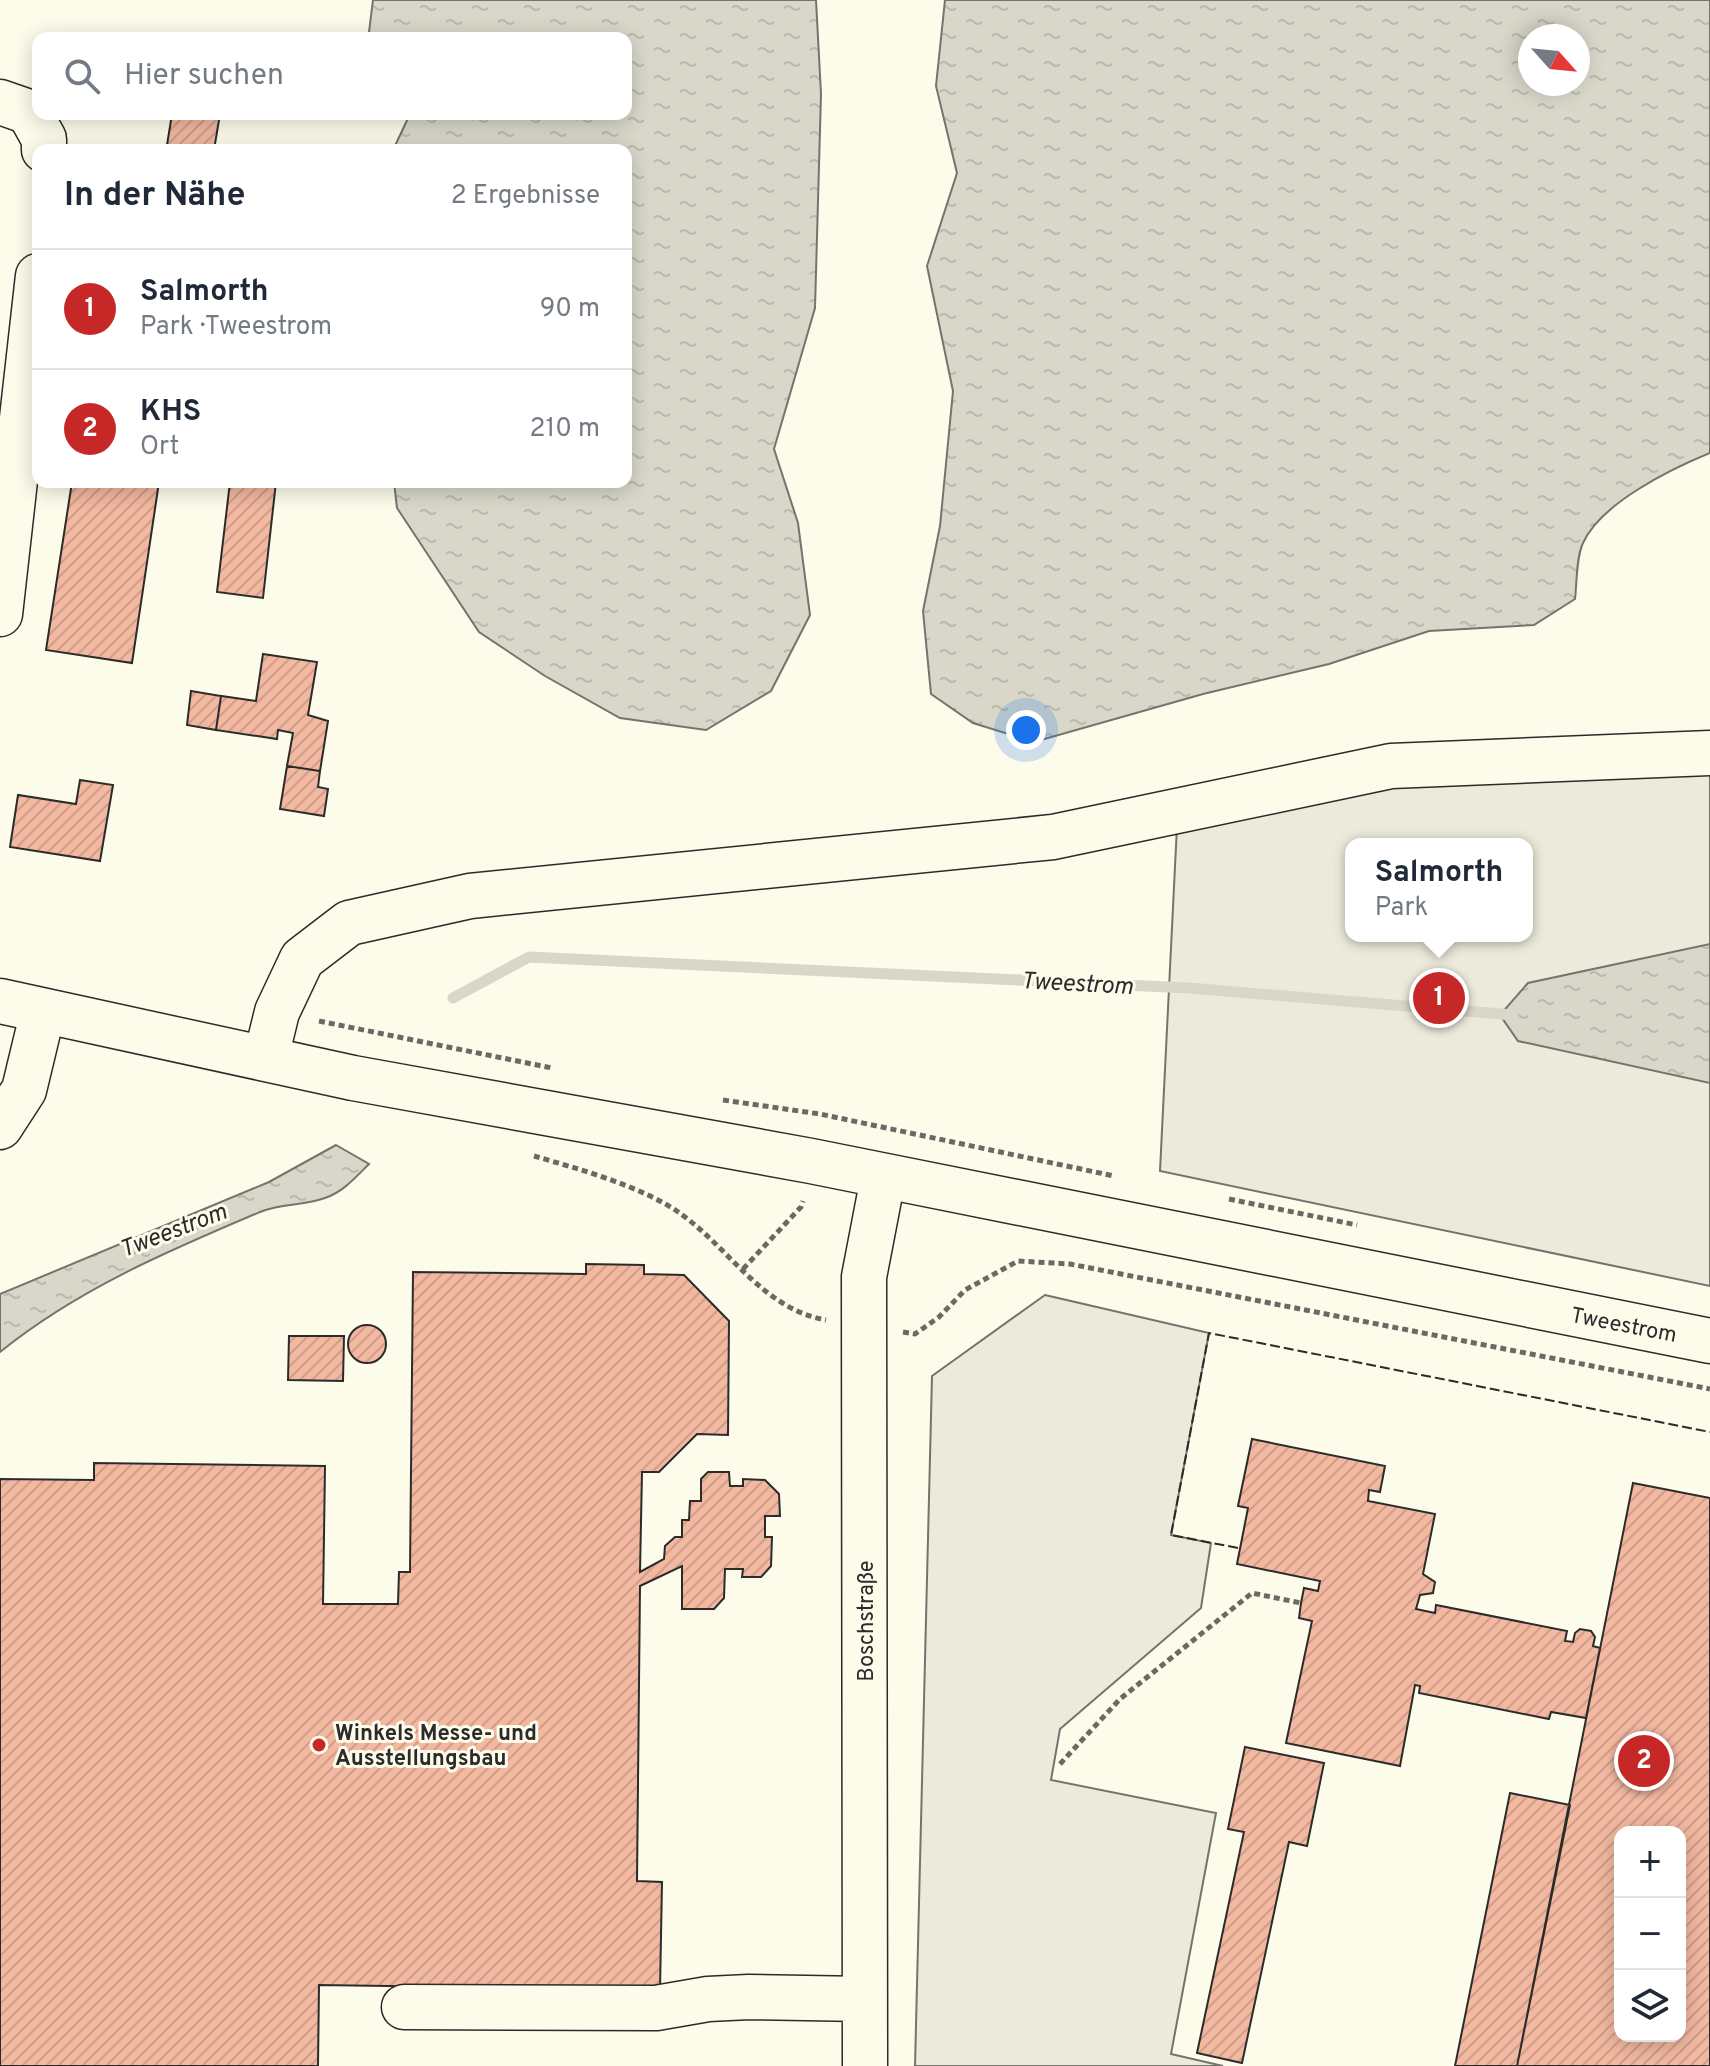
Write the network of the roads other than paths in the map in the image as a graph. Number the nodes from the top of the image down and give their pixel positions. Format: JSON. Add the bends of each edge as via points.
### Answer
{"nodes":[{"id":1,"x":0,"y":102,"type":"edge"},
{"id":2,"x":32,"y":117,"type":"edge"},
{"id":3,"x":33,"y":120,"type":"edge"},
{"id":4,"x":44,"y":144,"type":"edge"},
{"id":5,"x":32,"y":329,"type":"edge"},
{"id":6,"x":0,"y":614,"type":"edge"},
{"id":7,"x":1710,"y":753,"type":"edge"},
{"id":8,"x":0,"y":1001,"type":"edge"},
{"id":9,"x":43,"y":1011,"type":"junction"},
{"id":10,"x":266,"y":1057,"type":"junction"},
{"id":11,"x":0,"y":1127,"type":"edge"},
{"id":12,"x":883,"y":1178,"type":"junction"},
{"id":13,"x":1710,"y":1341,"type":"edge"},
{"id":14,"x":864,"y":1999,"type":"junction"},
{"id":15,"x":404,"y":2007,"type":"dead end"},
{"id":16,"x":865,"y":2066,"type":"edge"}],
"edges":[{"from":1,"to":2,"type":"street"},
{"from":3,"to":4,"type":"street"},
{"from":5,"to":6,"type":"street"},
{"from":7,"to":10,"type":"street","via":[[1391,766],[1053,837],[470,896],[349,923],[302,959],[277,1012]]},
{"from":8,"to":9,"type":"street","name":"Tweestrom"},
{"from":9,"to":10,"type":"street","name":"Tweestrom"},
{"from":9,"to":11,"type":"street","via":[[24,1090]]},
{"from":10,"to":12,"type":"street","name":"Tweestrom"},
{"from":12,"to":13,"type":"street","name":"Tweestrom"},
{"from":12,"to":14,"type":"street","name":"Boschstraße","via":[[864,1277]]},
{"from":14,"to":15,"type":"street","via":[[749,1997],[656,2008]]},
{"from":14,"to":16,"type":"street","name":"Boschstraße"}]}
